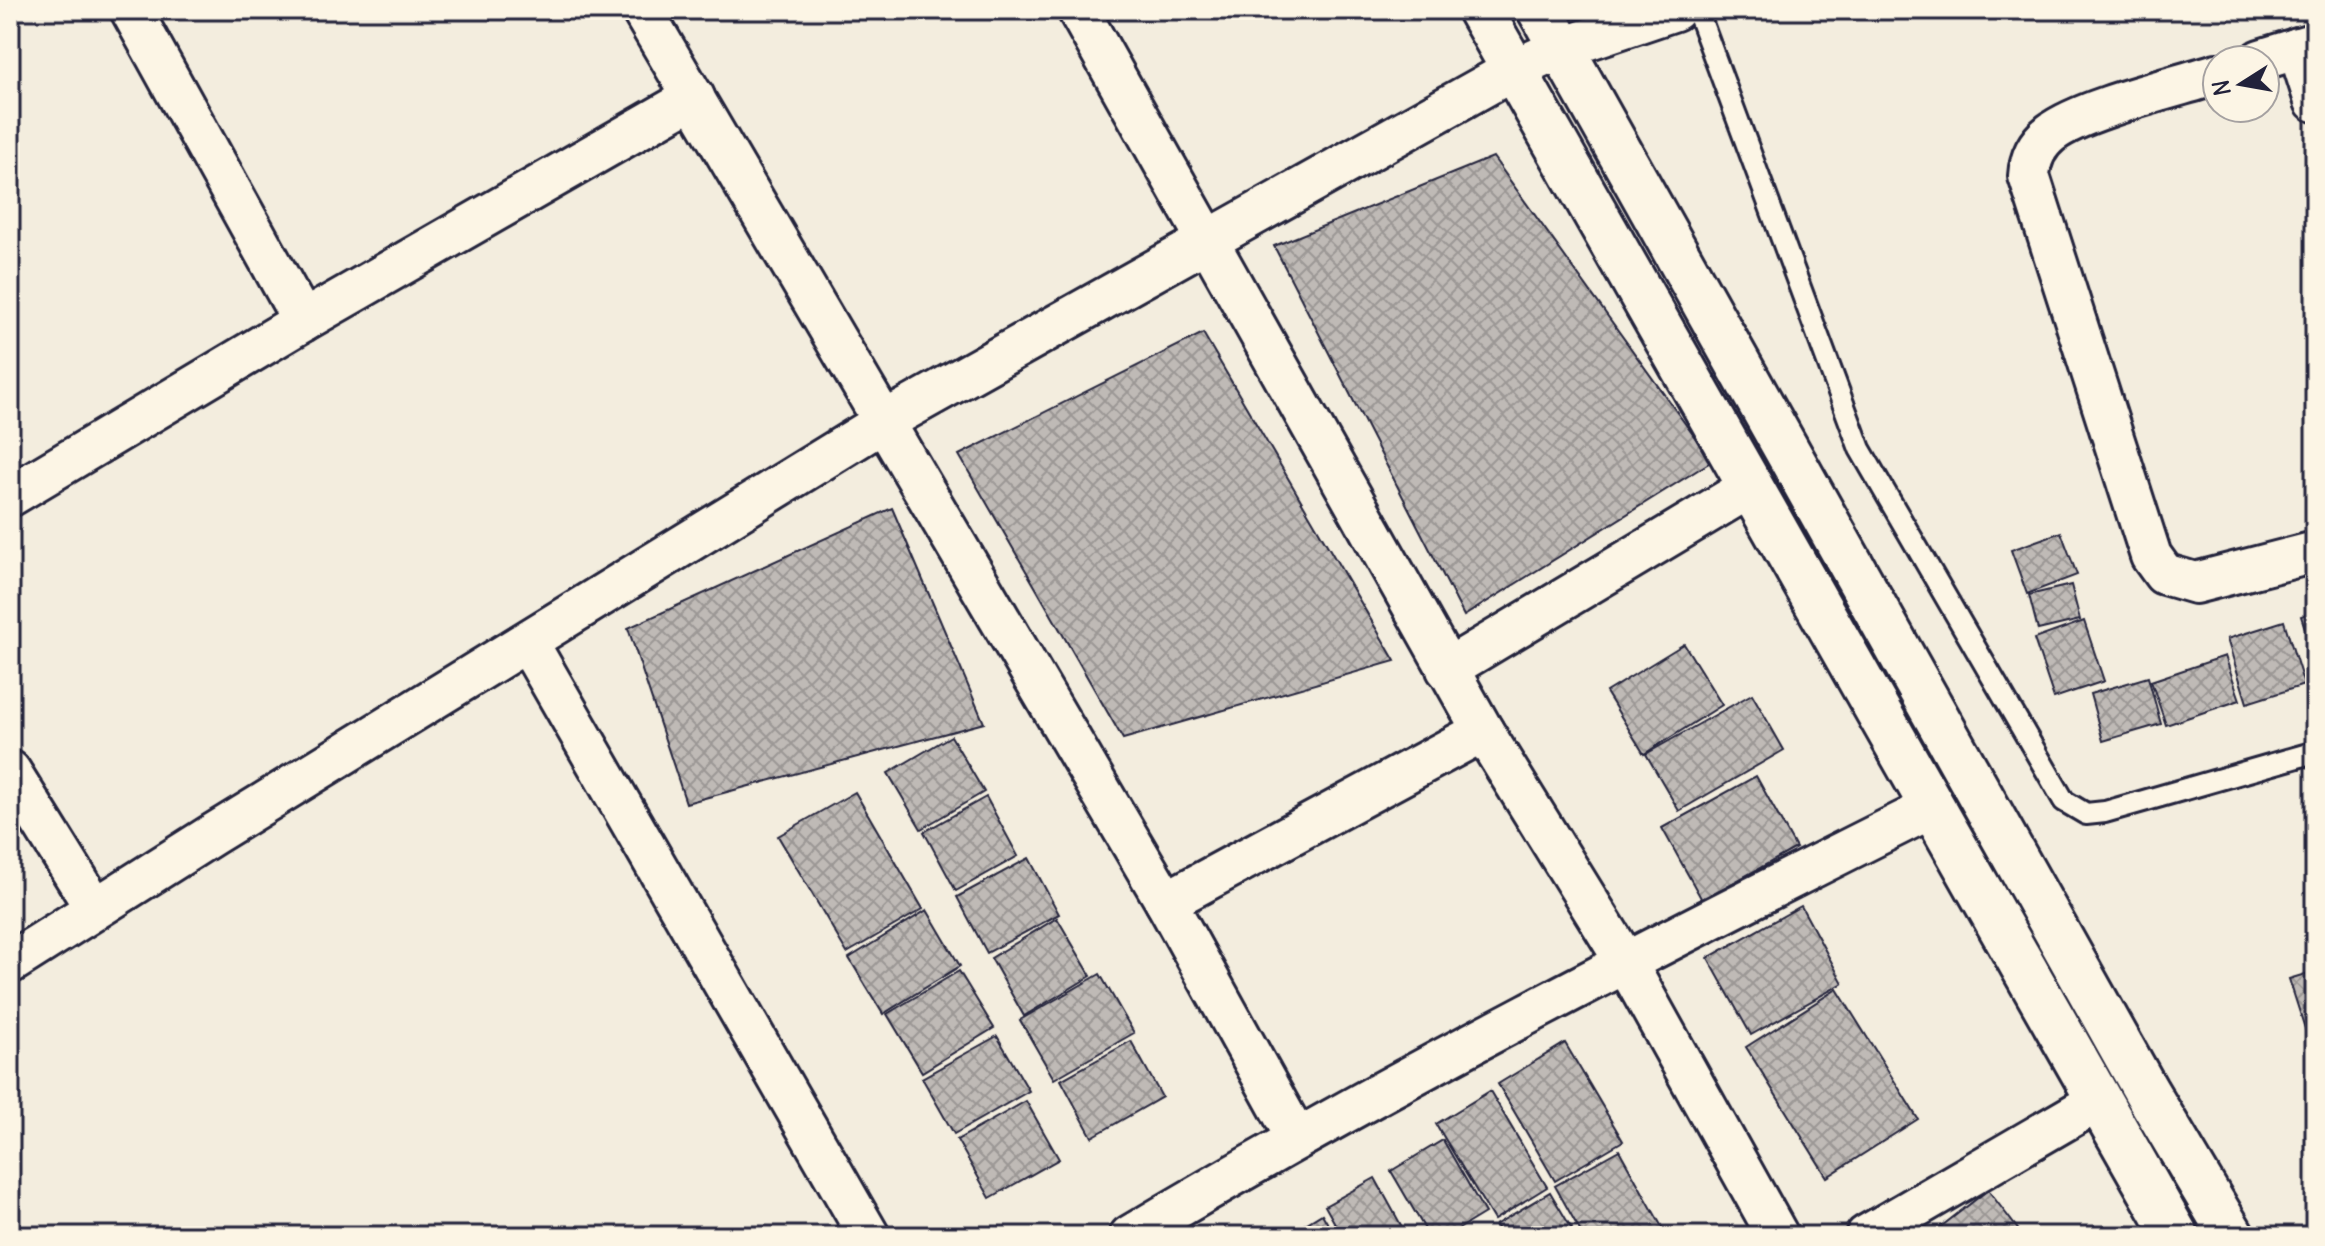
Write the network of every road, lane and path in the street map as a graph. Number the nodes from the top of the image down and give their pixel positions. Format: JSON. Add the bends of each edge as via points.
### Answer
{"nodes":[{"id":1,"x":131,"y":10,"type":"edge"},
{"id":2,"x":642,"y":10,"type":"edge"},
{"id":3,"x":1078,"y":10,"type":"edge"},
{"id":4,"x":1480,"y":10,"type":"edge"},
{"id":5,"x":1540,"y":10,"type":"edge"},
{"id":6,"x":1675,"y":10,"type":"edge"},
{"id":7,"x":1697,"y":10,"type":"edge"},
{"id":8,"x":2307,"y":45,"type":"edge"},
{"id":9,"x":1562,"y":48,"type":"junction"},
{"id":10,"x":2281,"y":53,"type":"edge"},
{"id":11,"x":1515,"y":69,"type":"junction"},
{"id":12,"x":2201,"y":79,"type":"edge"},
{"id":13,"x":694,"y":97,"type":"junction"},
{"id":14,"x":2315,"y":101,"type":"edge"},
{"id":15,"x":1209,"y":239,"type":"junction"},
{"id":16,"x":303,"y":321,"type":"junction"},
{"id":17,"x":885,"y":421,"type":"junction"},
{"id":18,"x":1752,"y":486,"type":"junction"},
{"id":19,"x":10,"y":496,"type":"edge"},
{"id":20,"x":2315,"y":552,"type":"edge"},
{"id":21,"x":528,"y":643,"type":"junction"},
{"id":22,"x":1447,"y":669,"type":"junction"},
{"id":23,"x":1483,"y":731,"type":"junction"},
{"id":24,"x":2315,"y":752,"type":"edge"},
{"id":25,"x":10,"y":771,"type":"edge"},
{"id":26,"x":1933,"y":807,"type":"junction"},
{"id":27,"x":1166,"y":902,"type":"junction"},
{"id":28,"x":95,"y":908,"type":"junction"},
{"id":29,"x":1625,"y":961,"type":"junction"},
{"id":30,"x":10,"y":963,"type":"edge"},
{"id":31,"x":2098,"y":1101,"type":"junction"},
{"id":32,"x":1296,"y":1137,"type":"junction"},
{"id":33,"x":869,"y":1236,"type":"edge"},
{"id":34,"x":1130,"y":1236,"type":"edge"},
{"id":35,"x":1778,"y":1236,"type":"edge"},
{"id":36,"x":1866,"y":1236,"type":"edge"},
{"id":37,"x":2176,"y":1236,"type":"edge"},
{"id":38,"x":2232,"y":1236,"type":"edge"}],
"edges":[{"from":1,"to":16,"type":"street"},
{"from":2,"to":13,"type":"street"},
{"from":3,"to":15,"type":"street"},
{"from":4,"to":11,"type":"street"},
{"from":5,"to":9,"type":"street"},
{"from":6,"to":9,"type":"street"},
{"from":7,"to":24,"type":"lane","via":[[1860,449],[2064,801],[2086,814],[2105,812]]},
{"from":8,"to":10,"type":"street"},
{"from":8,"to":14,"type":"street"},
{"from":9,"to":11,"type":"street"},
{"from":9,"to":38,"type":"street"},
{"from":11,"to":15,"type":"street"},
{"from":11,"to":18,"type":"street"},
{"from":12,"to":20,"type":"street","via":[[2080,118],[2051,133],[2030,161],[2029,176],[2151,556],[2164,574],[2195,583]]},
{"from":13,"to":16,"type":"street"},
{"from":13,"to":17,"type":"street"},
{"from":15,"to":17,"type":"street"},
{"from":15,"to":22,"type":"street"},
{"from":16,"to":19,"type":"street"},
{"from":17,"to":21,"type":"street"},
{"from":17,"to":27,"type":"street"},
{"from":18,"to":22,"type":"street"},
{"from":18,"to":26,"type":"street"},
{"from":21,"to":28,"type":"street"},
{"from":21,"to":33,"type":"street"},
{"from":22,"to":23,"type":"street"},
{"from":23,"to":27,"type":"street"},
{"from":23,"to":29,"type":"street"},
{"from":25,"to":28,"type":"street"},
{"from":26,"to":29,"type":"street"},
{"from":26,"to":31,"type":"street"},
{"from":27,"to":32,"type":"street"},
{"from":28,"to":30,"type":"street"},
{"from":29,"to":32,"type":"street"},
{"from":29,"to":35,"type":"street"},
{"from":31,"to":36,"type":"street"},
{"from":31,"to":37,"type":"street"},
{"from":32,"to":34,"type":"street"}]}
